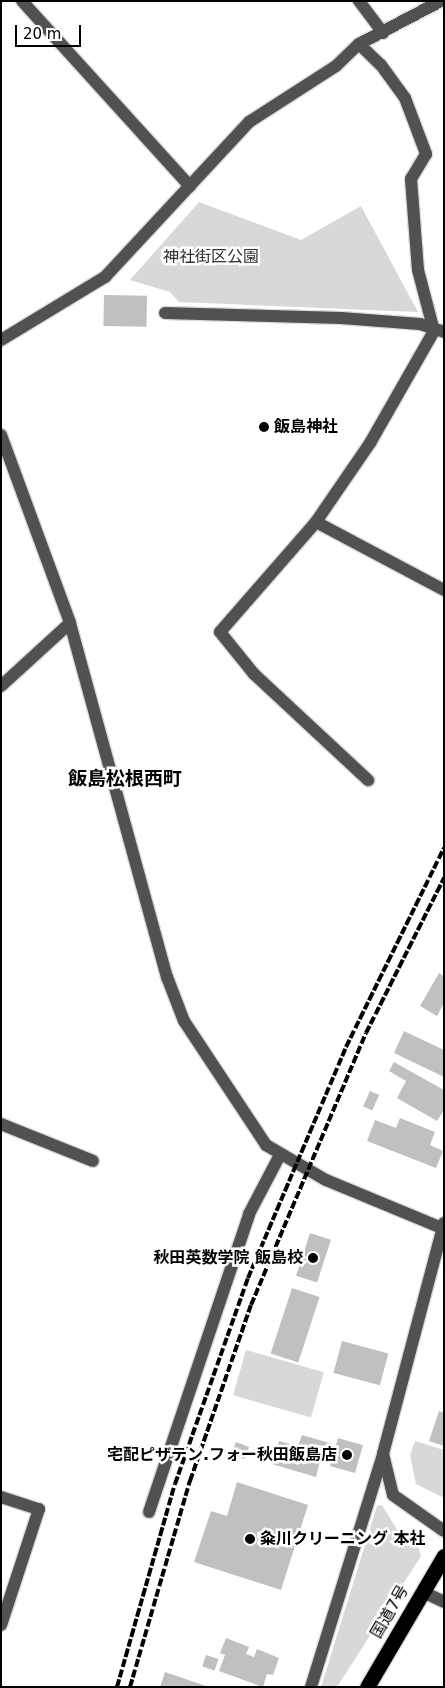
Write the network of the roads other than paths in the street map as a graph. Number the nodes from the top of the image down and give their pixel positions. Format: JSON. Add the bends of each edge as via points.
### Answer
{"nodes":[{"id":1,"x":22,"y":1,"type":"edge"},
{"id":2,"x":359,"y":1,"type":"edge"},
{"id":3,"x":441,"y":1,"type":"edge"},
{"id":4,"x":383,"y":32,"type":"junction"},
{"id":5,"x":359,"y":44,"type":"junction"},
{"id":6,"x":190,"y":186,"type":"junction"},
{"id":7,"x":165,"y":314,"type":"dead end"},
{"id":8,"x":439,"y":331,"type":"edge"},
{"id":9,"x":1,"y":340,"type":"edge"},
{"id":10,"x":1,"y":435,"type":"edge"},
{"id":11,"x":316,"y":522,"type":"junction"},
{"id":12,"x":444,"y":590,"type":"edge"},
{"id":13,"x":70,"y":623,"type":"junction"},
{"id":14,"x":1,"y":686,"type":"edge"},
{"id":15,"x":368,"y":780,"type":"dead end"},
{"id":16,"x":1,"y":1124,"type":"edge"},
{"id":17,"x":280,"y":1155,"type":"junction"},
{"id":18,"x":93,"y":1161,"type":"dead end"},
{"id":19,"x":443,"y":1225,"type":"edge"},
{"id":20,"x":383,"y":1454,"type":"junction"},
{"id":21,"x":1,"y":1497,"type":"edge"},
{"id":22,"x":149,"y":1512,"type":"dead end"},
{"id":23,"x":444,"y":1531,"type":"edge"},
{"id":24,"x":444,"y":1556,"type":"edge"},
{"id":25,"x":423,"y":1592,"type":"junction"},
{"id":26,"x":444,"y":1602,"type":"edge"},
{"id":27,"x":1,"y":1625,"type":"edge"},
{"id":28,"x":311,"y":1687,"type":"edge"},
{"id":29,"x":367,"y":1687,"type":"edge"}],
"edges":[{"from":1,"to":6,"type":"street"},
{"from":2,"to":4,"type":"street"},
{"from":3,"to":4,"type":"street"},
{"from":4,"to":5,"type":"street"},
{"from":5,"to":6,"type":"street","via":[[336,66],[249,122]]},
{"from":5,"to":8,"type":"street","via":[[382,65],[405,98],[426,154],[411,179],[418,270]]},
{"from":6,"to":9,"type":"street","via":[[105,276]]},
{"from":7,"to":8,"type":"street","via":[[351,319],[420,324]]},
{"from":8,"to":11,"type":"street","via":[[370,443]]},
{"from":10,"to":13,"type":"street"},
{"from":11,"to":12,"type":"street"},
{"from":11,"to":15,"type":"street","via":[[220,632],[254,674]]},
{"from":13,"to":14,"type":"street"},
{"from":13,"to":17,"type":"street","via":[[167,977],[184,1021],[266,1145]]},
{"from":16,"to":18,"type":"street"},
{"from":17,"to":19,"type":"street","via":[[326,1180]]},
{"from":17,"to":22,"type":"street","via":[[249,1214]]},
{"from":19,"to":20,"type":"street"},
{"from":20,"to":23,"type":"street","via":[[393,1495]]},
{"from":20,"to":28,"type":"street"},
{"from":21,"to":27,"type":"street","via":[[39,1510]]},
{"from":24,"to":25,"type":"highway","name":"国道7号"},
{"from":25,"to":26,"type":"street"},
{"from":25,"to":29,"type":"highway","name":"国道7号"}]}
